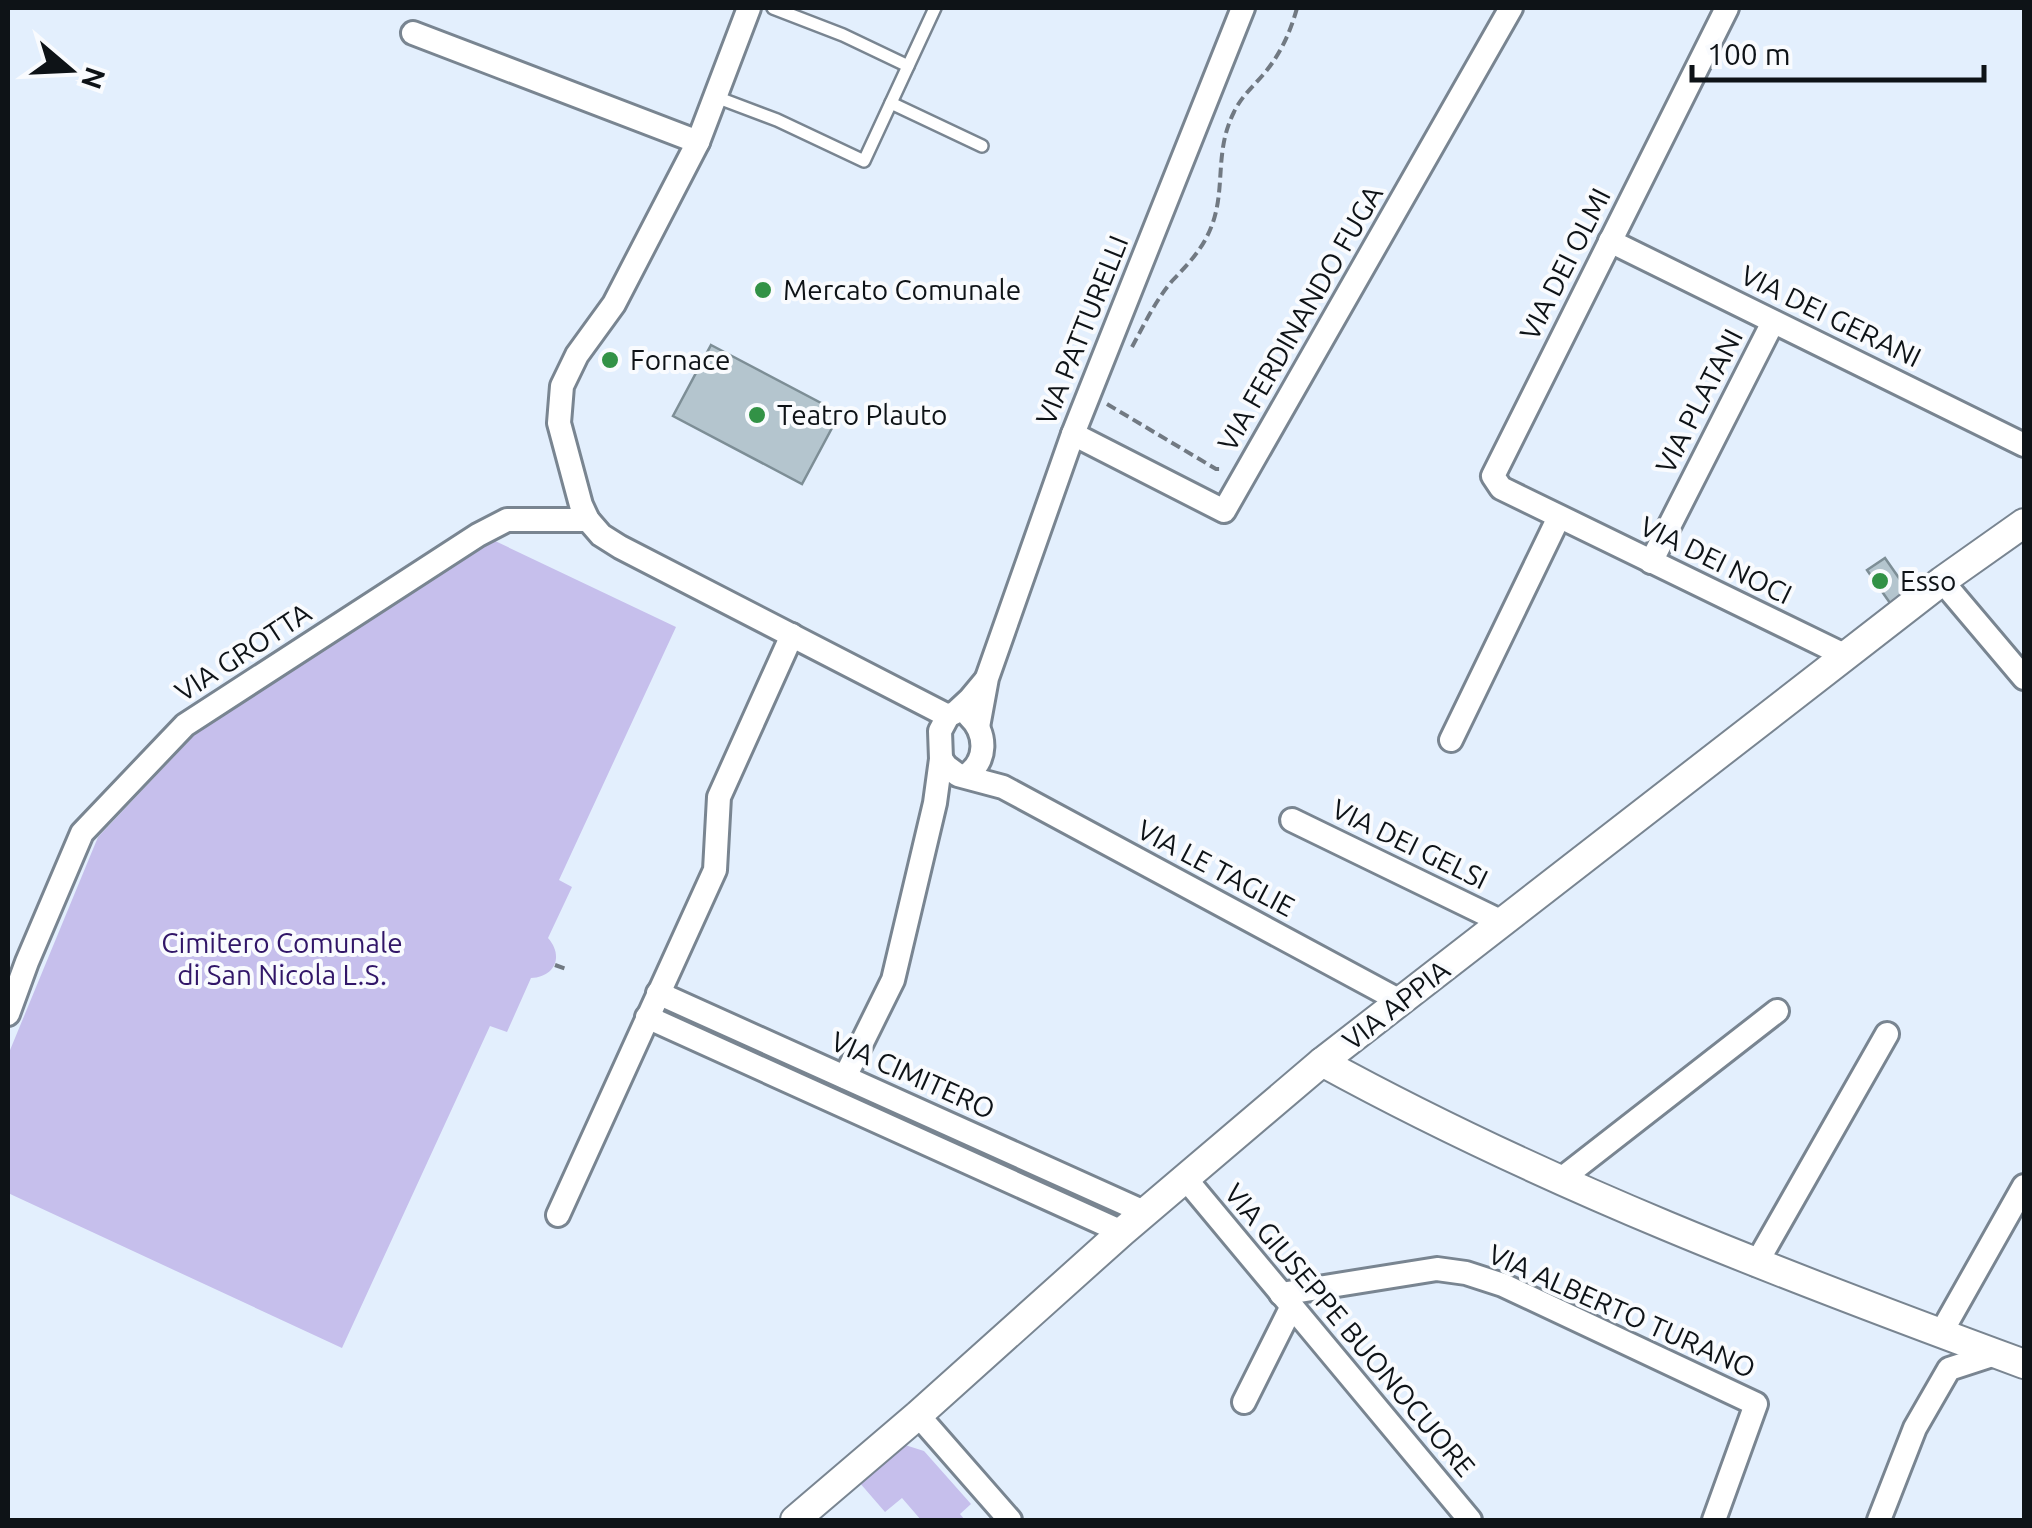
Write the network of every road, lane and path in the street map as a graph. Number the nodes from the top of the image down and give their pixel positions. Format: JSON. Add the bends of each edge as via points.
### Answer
{"nodes":[{"id":1,"x":750,"y":8,"type":"edge"},
{"id":2,"x":773,"y":8,"type":"edge"},
{"id":3,"x":936,"y":8,"type":"edge"},
{"id":4,"x":1243,"y":8,"type":"edge"},
{"id":5,"x":1297,"y":8,"type":"edge"},
{"id":6,"x":1512,"y":8,"type":"edge"},
{"id":7,"x":1727,"y":8,"type":"edge"},
{"id":8,"x":413,"y":33,"type":"dead end"},
{"id":9,"x":908,"y":66,"type":"junction"},
{"id":10,"x":716,"y":97,"type":"junction"},
{"id":11,"x":891,"y":103,"type":"junction"},
{"id":12,"x":698,"y":142,"type":"junction"},
{"id":13,"x":982,"y":146,"type":"dead end"},
{"id":14,"x":1610,"y":242,"type":"junction"},
{"id":15,"x":1774,"y":322,"type":"junction"},
{"id":16,"x":1132,"y":346,"type":"dead end"},
{"id":17,"x":1104,"y":400,"type":"dead end"},
{"id":18,"x":1073,"y":434,"type":"junction"},
{"id":19,"x":2024,"y":445,"type":"edge"},
{"id":20,"x":1235,"y":466,"type":"dead end"},
{"id":21,"x":1559,"y":517,"type":"junction"},
{"id":22,"x":588,"y":520,"type":"junction"},
{"id":23,"x":2024,"y":522,"type":"edge"},
{"id":24,"x":1651,"y":562,"type":"junction"},
{"id":25,"x":1942,"y":581,"type":"junction"},
{"id":26,"x":792,"y":634,"type":"junction"},
{"id":27,"x":1846,"y":656,"type":"junction"},
{"id":28,"x":987,"y":678,"type":"junction"},
{"id":29,"x":2024,"y":678,"type":"edge"},
{"id":30,"x":948,"y":720,"type":"junction"},
{"id":31,"x":978,"y":727,"type":"junction"},
{"id":32,"x":1451,"y":740,"type":"dead end"},
{"id":33,"x":941,"y":759,"type":"junction"},
{"id":34,"x":968,"y":770,"type":"junction"},
{"id":35,"x":936,"y":803,"type":"junction"},
{"id":36,"x":1292,"y":820,"type":"dead end"},
{"id":37,"x":1502,"y":922,"type":"junction"},
{"id":38,"x":555,"y":965,"type":"dead end"},
{"id":39,"x":566,"y":970,"type":"dead end"},
{"id":40,"x":658,"y":993,"type":"junction"},
{"id":41,"x":1400,"y":1001,"type":"junction"},
{"id":42,"x":1777,"y":1011,"type":"dead end"},
{"id":43,"x":8,"y":1014,"type":"edge"},
{"id":44,"x":647,"y":1017,"type":"junction"},
{"id":45,"x":1887,"y":1034,"type":"dead end"},
{"id":46,"x":1322,"y":1062,"type":"junction"},
{"id":47,"x":845,"y":1078,"type":"junction"},
{"id":48,"x":1184,"y":1178,"type":"junction"},
{"id":49,"x":1560,"y":1180,"type":"junction"},
{"id":50,"x":2024,"y":1186,"type":"edge"},
{"id":51,"x":1144,"y":1212,"type":"junction"},
{"id":52,"x":558,"y":1215,"type":"dead end"},
{"id":53,"x":1122,"y":1232,"type":"junction"},
{"id":54,"x":1756,"y":1264,"type":"junction"},
{"id":55,"x":1286,"y":1300,"type":"junction"},
{"id":56,"x":1940,"y":1333,"type":"junction"},
{"id":57,"x":1995,"y":1354,"type":"junction"},
{"id":58,"x":2024,"y":1364,"type":"edge"},
{"id":59,"x":1244,"y":1402,"type":"dead end"},
{"id":60,"x":918,"y":1414,"type":"junction"},
{"id":61,"x":795,"y":1520,"type":"edge"},
{"id":62,"x":1010,"y":1520,"type":"edge"},
{"id":63,"x":1470,"y":1520,"type":"edge"},
{"id":64,"x":1714,"y":1520,"type":"edge"},
{"id":65,"x":1879,"y":1520,"type":"edge"}],
"edges":[{"from":1,"to":10,"type":"street"},
{"from":2,"to":9,"type":"lane"},
{"from":3,"to":9,"type":"lane"},
{"from":4,"to":18,"type":"street","name":"VIA PATTURELLI"},
{"from":5,"to":16,"type":"path","via":[[1279,53],[1231,116],[1206,239]]},
{"from":6,"to":18,"type":"street","name":"VIA FERDINANDO FUGA","via":[[1224,511]]},
{"from":7,"to":14,"type":"street","name":"VIA DEI OLMI"},
{"from":8,"to":12,"type":"street"},
{"from":9,"to":11,"type":"lane"},
{"from":10,"to":11,"type":"lane","via":[[864,161]]},
{"from":10,"to":12,"type":"street"},
{"from":11,"to":13,"type":"lane"},
{"from":12,"to":22,"type":"street","via":[[614,304],[562,386],[559,423]]},
{"from":14,"to":15,"type":"street","name":"VIA DEI GERANI"},
{"from":14,"to":21,"type":"street","name":"VIA DEI OLMI","via":[[1493,476],[1500,488]]},
{"from":15,"to":19,"type":"street","name":"VIA DEI GERANI"},
{"from":15,"to":24,"type":"street","name":"VIA PLATANI"},
{"from":17,"to":20,"type":"path","via":[[1216,469]]},
{"from":18,"to":28,"type":"street","name":"VIA PATTURELLI"},
{"from":21,"to":24,"type":"street","name":"VIA DEI NOCI"},
{"from":21,"to":32,"type":"street"},
{"from":22,"to":26,"type":"street","via":[[620,547]]},
{"from":22,"to":43,"type":"street","name":"VIA GROTTA","via":[[506,520],[184,725],[82,833]]},
{"from":23,"to":25,"type":"street","name":"VIA APPIA"},
{"from":24,"to":27,"type":"street","name":"VIA DEI NOCI"},
{"from":25,"to":27,"type":"street","name":"VIA APPIA"},
{"from":25,"to":29,"type":"street"},
{"from":26,"to":30,"type":"street"},
{"from":26,"to":40,"type":"street","via":[[719,797],[715,870]]},
{"from":27,"to":37,"type":"street","name":"VIA APPIA"},
{"from":28,"to":30,"type":"street","name":"VIA PATTURELLI"},
{"from":28,"to":31,"type":"street","name":"VIA PATTURELLI"},
{"from":30,"to":31,"type":"street","via":[[969,716]]},
{"from":30,"to":33,"type":"street"},
{"from":31,"to":34,"type":"street","name":"VIA PATTURELLI","via":[[983,740]]},
{"from":33,"to":34,"type":"street"},
{"from":33,"to":35,"type":"street"},
{"from":34,"to":35,"type":"street"},
{"from":34,"to":41,"type":"street","name":"VIA LE TAGLIE"},
{"from":35,"to":47,"type":"street","via":[[893,980]]},
{"from":36,"to":37,"type":"street","name":"VIA DEI GELSI"},
{"from":37,"to":41,"type":"street","name":"VIA APPIA"},
{"from":38,"to":39,"type":"path"},
{"from":40,"to":44,"type":"street"},
{"from":40,"to":47,"type":"street","name":"VIA CIMITERO"},
{"from":41,"to":46,"type":"street","name":"VIA APPIA"},
{"from":42,"to":49,"type":"street"},
{"from":44,"to":52,"type":"street"},
{"from":44,"to":53,"type":"street","name":"VIA CIMITERO"},
{"from":45,"to":54,"type":"street"},
{"from":46,"to":48,"type":"street","name":"VIA APPIA"},
{"from":46,"to":49,"type":"street"},
{"from":47,"to":51,"type":"street","name":"VIA CIMITERO"},
{"from":48,"to":51,"type":"street","name":"VIA APPIA"},
{"from":48,"to":55,"type":"street","name":"VIA GIUSEPPE BUONOCUORE"},
{"from":49,"to":54,"type":"street"},
{"from":50,"to":56,"type":"street"},
{"from":51,"to":53,"type":"street","name":"VIA APPIA"},
{"from":53,"to":60,"type":"street","name":"VIA APPIA"},
{"from":54,"to":56,"type":"street"},
{"from":55,"to":59,"type":"street"},
{"from":55,"to":63,"type":"street","name":"VIA GIUSEPPE BUONOCUORE"},
{"from":55,"to":64,"type":"street","name":"VIA ALBERTO TURANO","via":[[1437,1270],[1466,1273],[1756,1404]]},
{"from":56,"to":57,"type":"street"},
{"from":57,"to":58,"type":"street"},
{"from":57,"to":65,"type":"street","via":[[1949,1369],[1915,1428]]},
{"from":60,"to":61,"type":"street","name":"VIA APPIA"},
{"from":60,"to":62,"type":"street"}]}
